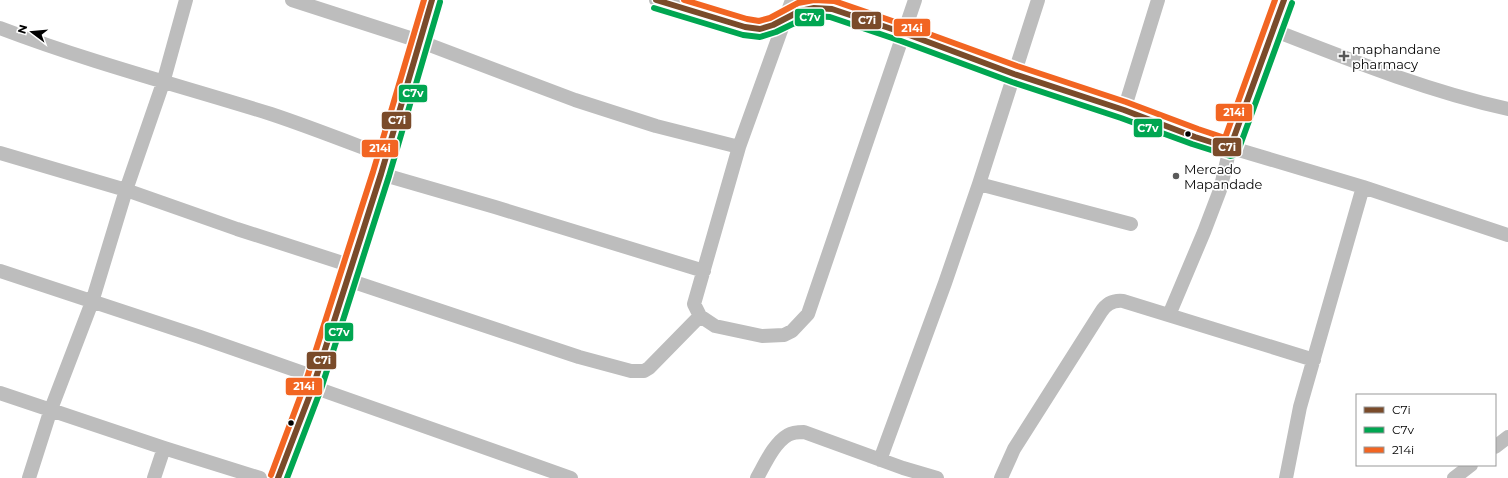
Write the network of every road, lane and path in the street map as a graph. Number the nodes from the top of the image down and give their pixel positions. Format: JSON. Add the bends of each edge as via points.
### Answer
{"nodes":[{"id":1,"x":186,"y":0,"type":"edge"},
{"id":2,"x":292,"y":0,"type":"edge"},
{"id":3,"x":432,"y":0,"type":"edge"},
{"id":4,"x":792,"y":0,"type":"edge"},
{"id":5,"x":915,"y":0,"type":"edge"},
{"id":6,"x":1038,"y":0,"type":"edge"},
{"id":7,"x":1158,"y":0,"type":"edge"},
{"id":8,"x":1284,"y":0,"type":"edge"},
{"id":9,"x":662,"y":1,"type":"edge"},
{"id":10,"x":786,"y":18,"type":"junction"},
{"id":11,"x":0,"y":28,"type":"edge"},
{"id":12,"x":1273,"y":30,"type":"junction"},
{"id":13,"x":904,"y":33,"type":"junction"},
{"id":14,"x":419,"y":41,"type":"junction"},
{"id":15,"x":1014,"y":74,"type":"junction"},
{"id":16,"x":163,"y":82,"type":"junction"},
{"id":17,"x":1508,"y":109,"type":"edge"},
{"id":18,"x":1124,"y":110,"type":"junction"},
{"id":19,"x":738,"y":147,"type":"junction"},
{"id":20,"x":1230,"y":148,"type":"junction"},
{"id":21,"x":0,"y":153,"type":"edge"},
{"id":22,"x":386,"y":156,"type":"junction"},
{"id":23,"x":381,"y":174,"type":"junction"},
{"id":24,"x":979,"y":184,"type":"junction"},
{"id":25,"x":1363,"y":187,"type":"junction"},
{"id":26,"x":126,"y":190,"type":"junction"},
{"id":27,"x":1131,"y":224,"type":"dead end"},
{"id":28,"x":1508,"y":235,"type":"edge"},
{"id":29,"x":352,"y":266,"type":"junction"},
{"id":30,"x":704,"y":271,"type":"junction"},
{"id":31,"x":0,"y":272,"type":"edge"},
{"id":32,"x":348,"y":280,"type":"junction"},
{"id":33,"x":92,"y":302,"type":"junction"},
{"id":34,"x":1169,"y":315,"type":"junction"},
{"id":35,"x":700,"y":316,"type":"junction"},
{"id":36,"x":1314,"y":360,"type":"junction"},
{"id":37,"x":314,"y":382,"type":"junction"},
{"id":38,"x":0,"y":393,"type":"edge"},
{"id":39,"x":51,"y":409,"type":"junction"},
{"id":40,"x":1508,"y":437,"type":"edge"},
{"id":41,"x":1496,"y":446,"type":"edge"},
{"id":42,"x":164,"y":448,"type":"junction"},
{"id":43,"x":880,"y":460,"type":"junction"},
{"id":44,"x":1470,"y":466,"type":"edge"},
{"id":45,"x":29,"y":478,"type":"edge"},
{"id":46,"x":154,"y":478,"type":"edge"},
{"id":47,"x":260,"y":478,"type":"edge"},
{"id":48,"x":278,"y":478,"type":"edge"},
{"id":49,"x":571,"y":478,"type":"edge"},
{"id":50,"x":757,"y":478,"type":"edge"},
{"id":51,"x":938,"y":478,"type":"edge"},
{"id":52,"x":1000,"y":478,"type":"edge"},
{"id":53,"x":1286,"y":478,"type":"edge"},
{"id":54,"x":1454,"y":478,"type":"edge"}],
"edges":[{"from":1,"to":16,"type":"street"},
{"from":2,"to":14,"type":"street"},
{"from":3,"to":14,"type":"street"},
{"from":4,"to":10,"type":"street"},
{"from":5,"to":13,"type":"street"},
{"from":6,"to":15,"type":"street"},
{"from":7,"to":18,"type":"street"},
{"from":8,"to":12,"type":"street"},
{"from":9,"to":10,"type":"street","via":[[745,27],[760,29],[773,26]]},
{"from":10,"to":13,"type":"street","via":[[814,8],[832,9]]},
{"from":10,"to":19,"type":"street"},
{"from":11,"to":16,"type":"street","via":[[47,46]]},
{"from":12,"to":17,"type":"street","via":[[1413,83]]},
{"from":12,"to":20,"type":"street"},
{"from":13,"to":15,"type":"street"},
{"from":13,"to":35,"type":"street","via":[[808,314],[792,331],[784,335],[768,336],[715,326]]},
{"from":14,"to":19,"type":"street","via":[[575,100],[656,126]]},
{"from":14,"to":22,"type":"street"},
{"from":15,"to":18,"type":"street"},
{"from":15,"to":24,"type":"street"},
{"from":16,"to":22,"type":"street","via":[[272,115]]},
{"from":16,"to":26,"type":"street"},
{"from":18,"to":20,"type":"street"},
{"from":19,"to":30,"type":"street"},
{"from":20,"to":25,"type":"street"},
{"from":20,"to":34,"type":"street","via":[[1220,190]]},
{"from":21,"to":26,"type":"street"},
{"from":22,"to":23,"type":"street"},
{"from":23,"to":29,"type":"street"},
{"from":23,"to":30,"type":"street"},
{"from":24,"to":27,"type":"street"},
{"from":24,"to":43,"type":"street"},
{"from":25,"to":28,"type":"street"},
{"from":25,"to":36,"type":"street"},
{"from":26,"to":29,"type":"street"},
{"from":26,"to":33,"type":"street"},
{"from":29,"to":32,"type":"street"},
{"from":30,"to":35,"type":"street","via":[[694,304]]},
{"from":31,"to":33,"type":"street"},
{"from":32,"to":35,"type":"street","via":[[579,357],[631,371],[644,371],[649,368]]},
{"from":32,"to":37,"type":"street"},
{"from":33,"to":37,"type":"street"},
{"from":33,"to":39,"type":"street"},
{"from":34,"to":36,"type":"street"},
{"from":34,"to":52,"type":"street","via":[[1117,300],[1105,306],[1014,449]]},
{"from":36,"to":53,"type":"street","via":[[1300,407]]},
{"from":37,"to":48,"type":"street"},
{"from":37,"to":49,"type":"street"},
{"from":38,"to":39,"type":"street"},
{"from":39,"to":42,"type":"street"},
{"from":39,"to":45,"type":"street"},
{"from":40,"to":41,"type":"street"},
{"from":42,"to":46,"type":"street"},
{"from":42,"to":47,"type":"street"},
{"from":43,"to":50,"type":"street","via":[[804,432],[795,432],[782,440]]},
{"from":43,"to":51,"type":"street"},
{"from":44,"to":54,"type":"street"}]}
